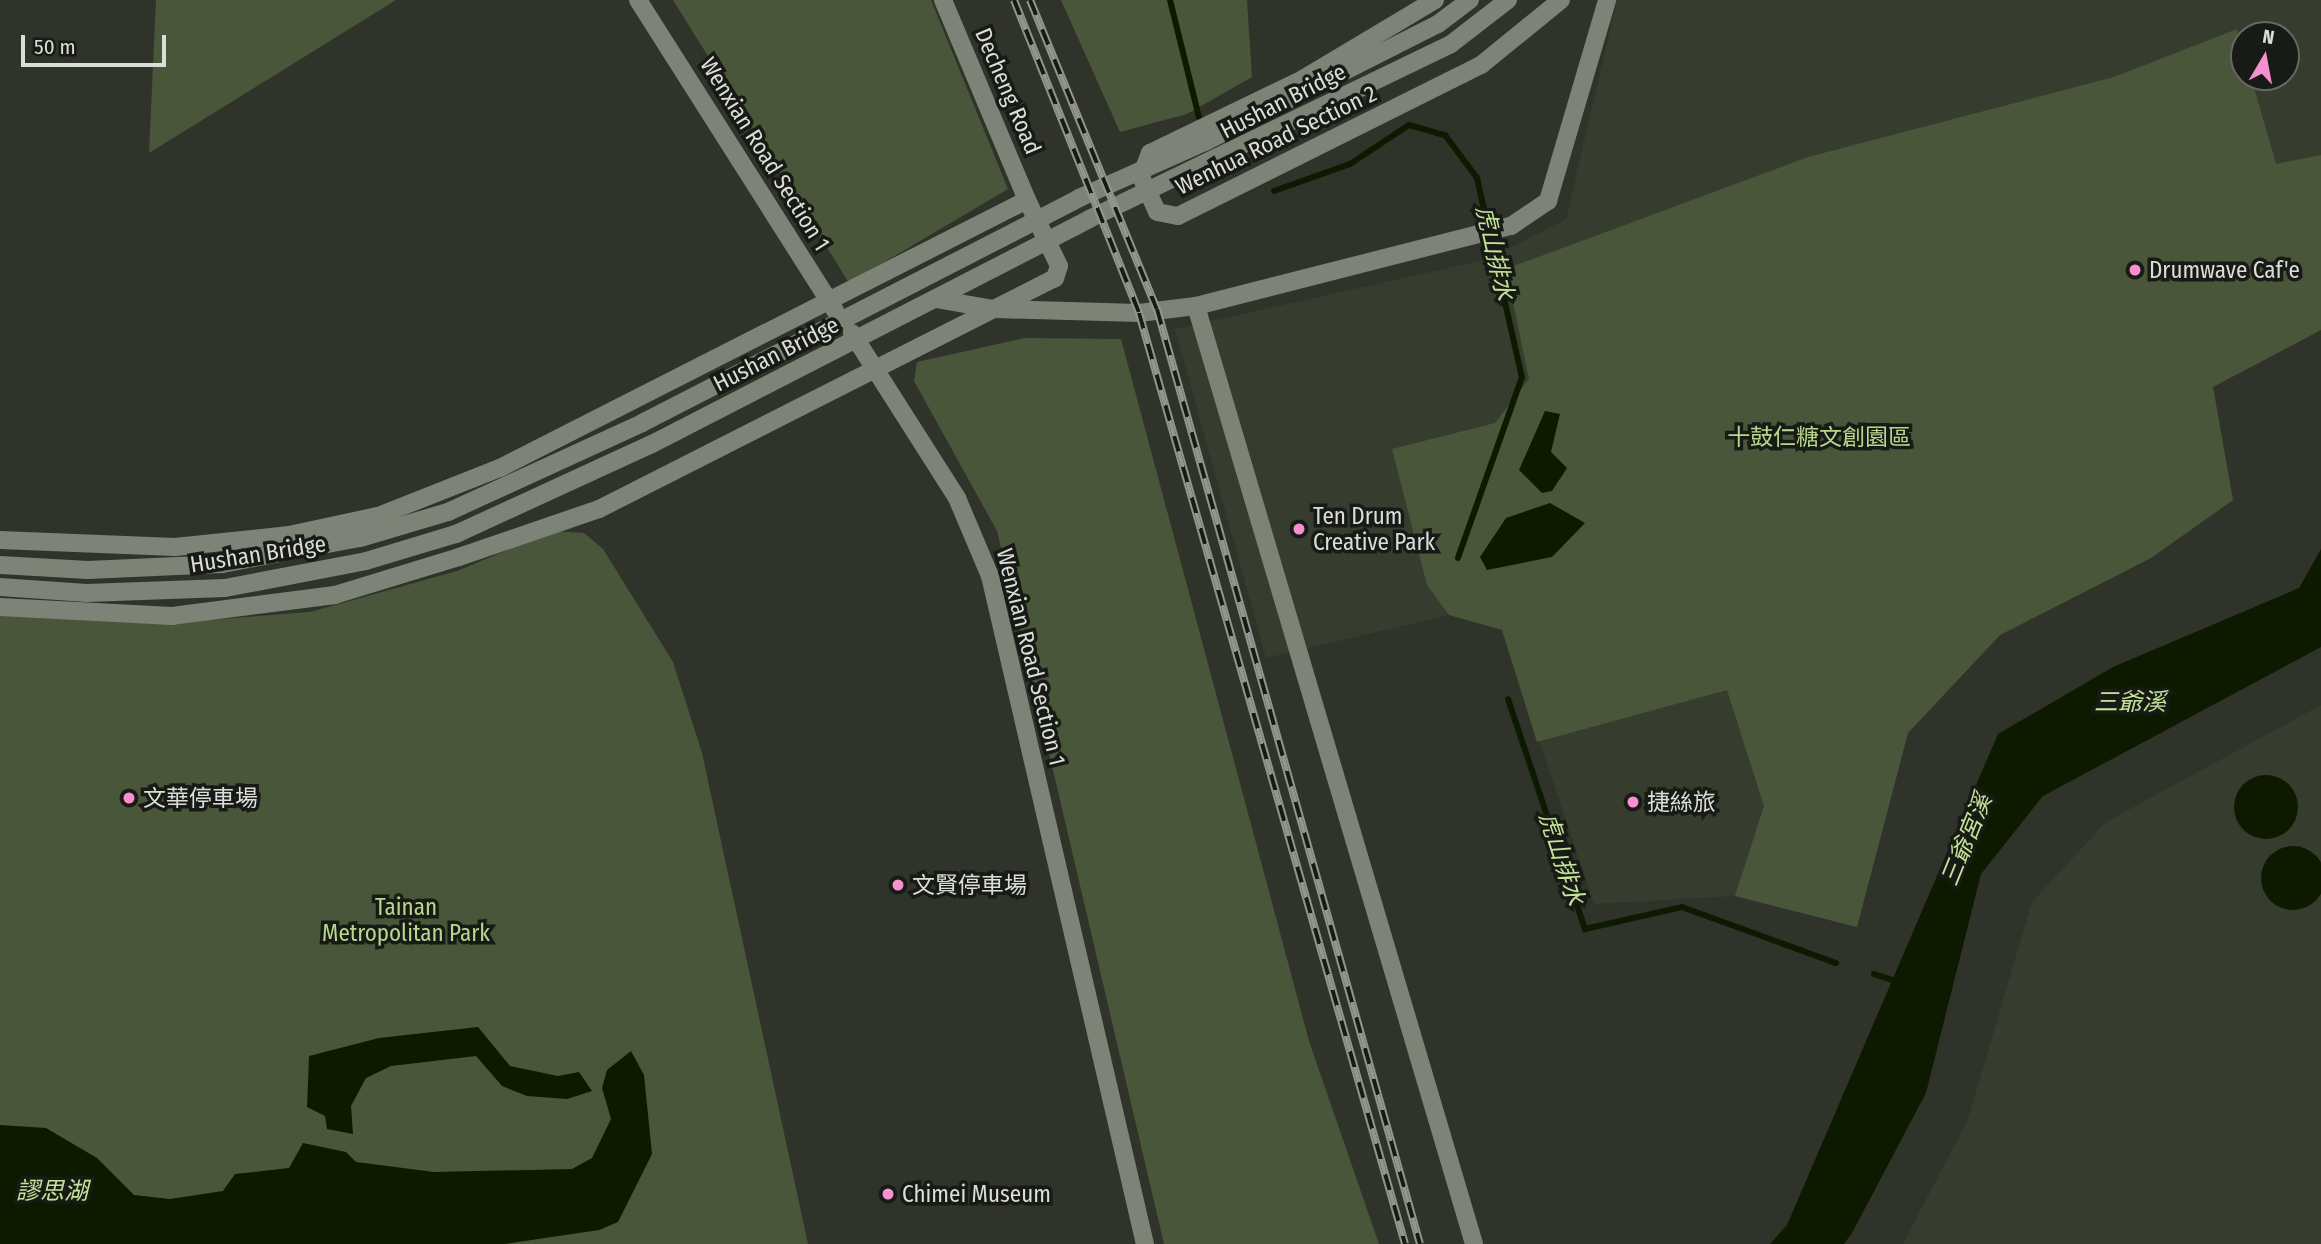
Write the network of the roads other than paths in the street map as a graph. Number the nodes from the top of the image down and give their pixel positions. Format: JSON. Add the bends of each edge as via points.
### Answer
{"nodes":[{"id":1,"x":638,"y":0,"type":"edge"},
{"id":2,"x":943,"y":0,"type":"edge"},
{"id":3,"x":1435,"y":0,"type":"edge"},
{"id":4,"x":1470,"y":0,"type":"edge"},
{"id":5,"x":1508,"y":0,"type":"edge"},
{"id":6,"x":1561,"y":0,"type":"edge"},
{"id":7,"x":1607,"y":0,"type":"edge"},
{"id":8,"x":1027,"y":201,"type":"junction"},
{"id":9,"x":864,"y":286,"type":"junction"},
{"id":10,"x":830,"y":304,"type":"junction"},
{"id":11,"x":1196,"y":306,"type":"junction"},
{"id":12,"x":993,"y":309,"type":"junction"},
{"id":13,"x":878,"y":369,"type":"junction"},
{"id":14,"x":0,"y":540,"type":"edge"},
{"id":15,"x":8,"y":565,"type":"edge"},
{"id":16,"x":8,"y":588,"type":"edge"},
{"id":17,"x":0,"y":607,"type":"edge"},
{"id":18,"x":1144,"y":1244,"type":"edge"},
{"id":19,"x":1474,"y":1244,"type":"edge"}],
"edges":[{"from":1,"to":10,"type":"street","name":"Wenxian Road Section 1"},
{"from":2,"to":8,"type":"street","name":"Decheng Road"},
{"from":3,"to":6,"type":"street","name":"Wenhua Road Section 2","via":[[1303,79],[1150,153],[1141,177],[1157,212],[1178,216],[1481,65]]},
{"from":4,"to":15,"type":"street","name":"Hushan Bridge","via":[[1438,24],[1205,142],[1079,198],[642,423],[448,512],[360,538],[222,564],[88,570]]},
{"from":5,"to":16,"type":"street","name":"Hushan Bridge","via":[[1451,44],[1089,219],[652,444],[456,534],[366,561],[225,588],[87,593]]},
{"from":7,"to":11,"type":"street","via":[[1548,201],[1511,226],[1471,240]]},
{"from":8,"to":9,"type":"street"},
{"from":8,"to":12,"type":"street","via":[[1059,266],[1055,278]]},
{"from":9,"to":10,"type":"street"},
{"from":9,"to":12,"type":"street"},
{"from":10,"to":13,"type":"street","name":"Wenxian Road Section 1"},
{"from":10,"to":14,"type":"street","via":[[500,468],[378,516],[289,535],[175,547]]},
{"from":11,"to":12,"type":"street","via":[[1139,313]]},
{"from":11,"to":19,"type":"street"},
{"from":12,"to":13,"type":"street"},
{"from":13,"to":17,"type":"street","via":[[600,509],[335,595],[172,616]]},
{"from":13,"to":18,"type":"street","name":"Wenxian Road Section 1","via":[[957,498],[990,576]]}]}
